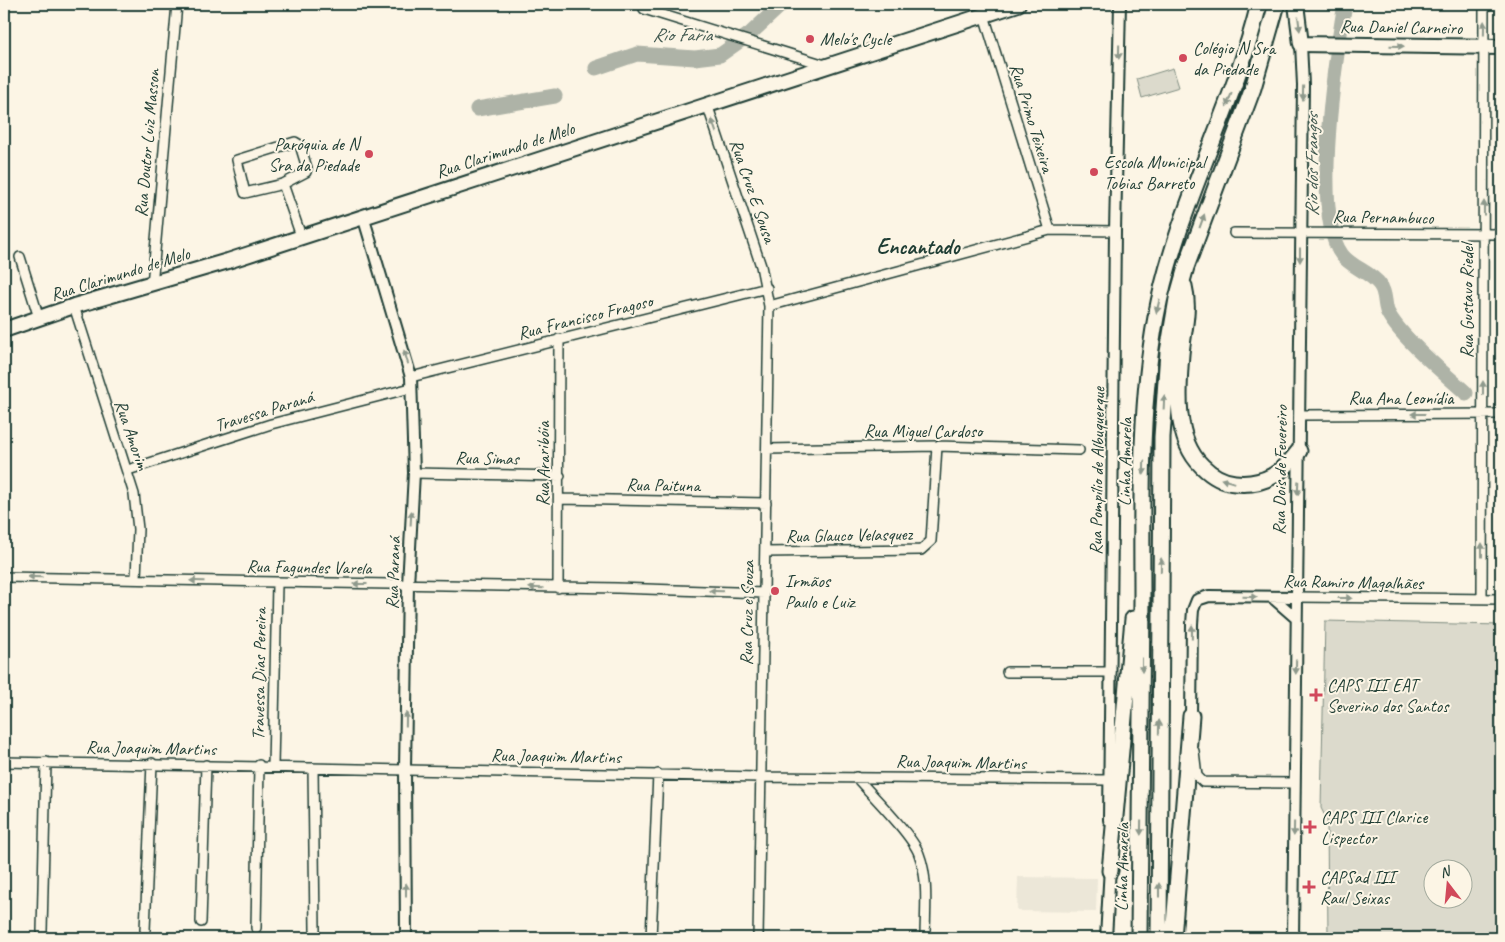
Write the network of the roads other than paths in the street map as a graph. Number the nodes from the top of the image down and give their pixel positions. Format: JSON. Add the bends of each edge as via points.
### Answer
{"nodes":[{"id":1,"x":177,"y":4,"type":"edge"},
{"id":2,"x":1018,"y":4,"type":"edge"},
{"id":3,"x":1120,"y":4,"type":"edge"},
{"id":4,"x":1259,"y":4,"type":"edge"},
{"id":5,"x":1277,"y":4,"type":"edge"},
{"id":6,"x":1296,"y":4,"type":"edge"},
{"id":7,"x":1484,"y":4,"type":"edge"},
{"id":8,"x":644,"y":10,"type":"dead end"},
{"id":9,"x":984,"y":15,"type":"junction"},
{"id":10,"x":1301,"y":44,"type":"junction"},
{"id":11,"x":1484,"y":48,"type":"junction"},
{"id":12,"x":1501,"y":48,"type":"edge"},
{"id":13,"x":826,"y":65,"type":"junction"},
{"id":14,"x":706,"y":104,"type":"junction"},
{"id":15,"x":284,"y":184,"type":"junction"},
{"id":16,"x":363,"y":216,"type":"junction"},
{"id":17,"x":1050,"y":230,"type":"junction"},
{"id":18,"x":1115,"y":231,"type":"junction"},
{"id":19,"x":1300,"y":232,"type":"junction"},
{"id":20,"x":1234,"y":233,"type":"dead end"},
{"id":21,"x":1484,"y":234,"type":"junction"},
{"id":22,"x":1501,"y":234,"type":"edge"},
{"id":23,"x":301,"y":236,"type":"junction"},
{"id":24,"x":20,"y":257,"type":"dead end"},
{"id":25,"x":1184,"y":273,"type":"junction"},
{"id":26,"x":152,"y":285,"type":"junction"},
{"id":27,"x":767,"y":288,"type":"junction"},
{"id":28,"x":74,"y":306,"type":"junction"},
{"id":29,"x":769,"y":306,"type":"junction"},
{"id":30,"x":39,"y":318,"type":"junction"},
{"id":31,"x":4,"y":330,"type":"edge"},
{"id":32,"x":559,"y":339,"type":"junction"},
{"id":33,"x":411,"y":382,"type":"junction"},
{"id":34,"x":1483,"y":414,"type":"junction"},
{"id":35,"x":1501,"y":414,"type":"edge"},
{"id":36,"x":1300,"y":415,"type":"junction"},
{"id":37,"x":937,"y":446,"type":"junction"},
{"id":38,"x":767,"y":449,"type":"junction"},
{"id":39,"x":1079,"y":450,"type":"dead end"},
{"id":40,"x":1299,"y":451,"type":"junction"},
{"id":41,"x":128,"y":470,"type":"junction"},
{"id":42,"x":414,"y":474,"type":"junction"},
{"id":43,"x":560,"y":476,"type":"junction"},
{"id":44,"x":560,"y":499,"type":"junction"},
{"id":45,"x":766,"y":503,"type":"junction"},
{"id":46,"x":765,"y":552,"type":"junction"},
{"id":47,"x":1142,"y":556,"type":"junction"},
{"id":48,"x":4,"y":577,"type":"edge"},
{"id":49,"x":136,"y":578,"type":"junction"},
{"id":50,"x":277,"y":584,"type":"junction"},
{"id":51,"x":408,"y":585,"type":"junction"},
{"id":52,"x":558,"y":588,"type":"junction"},
{"id":53,"x":764,"y":593,"type":"junction"},
{"id":54,"x":1272,"y":597,"type":"junction"},
{"id":55,"x":1296,"y":597,"type":"junction"},
{"id":56,"x":1482,"y":599,"type":"junction"},
{"id":57,"x":1501,"y":599,"type":"edge"},
{"id":58,"x":1296,"y":618,"type":"junction"},
{"id":59,"x":1007,"y":672,"type":"dead end"},
{"id":60,"x":1111,"y":672,"type":"junction"},
{"id":61,"x":1191,"y":716,"type":"junction"},
{"id":62,"x":4,"y":762,"type":"edge"},
{"id":63,"x":46,"y":762,"type":"junction"},
{"id":64,"x":152,"y":763,"type":"junction"},
{"id":65,"x":206,"y":765,"type":"junction"},
{"id":66,"x":259,"y":766,"type":"junction"},
{"id":67,"x":274,"y":766,"type":"junction"},
{"id":68,"x":313,"y":768,"type":"junction"},
{"id":69,"x":405,"y":768,"type":"junction"},
{"id":70,"x":658,"y":774,"type":"junction"},
{"id":71,"x":760,"y":776,"type":"junction"},
{"id":72,"x":856,"y":778,"type":"junction"},
{"id":73,"x":1108,"y":780,"type":"junction"},
{"id":74,"x":1294,"y":783,"type":"junction"},
{"id":75,"x":1110,"y":871,"type":"junction"},
{"id":76,"x":201,"y":922,"type":"dead end"},
{"id":77,"x":256,"y":928,"type":"dead end"},
{"id":78,"x":145,"y":930,"type":"dead end"},
{"id":79,"x":315,"y":930,"type":"dead end"},
{"id":80,"x":42,"y":931,"type":"dead end"},
{"id":81,"x":406,"y":938,"type":"edge"},
{"id":82,"x":651,"y":938,"type":"edge"},
{"id":83,"x":758,"y":938,"type":"edge"},
{"id":84,"x":925,"y":938,"type":"edge"},
{"id":85,"x":1106,"y":938,"type":"edge"},
{"id":86,"x":1139,"y":938,"type":"edge"},
{"id":87,"x":1159,"y":938,"type":"edge"},
{"id":88,"x":1173,"y":938,"type":"edge"},
{"id":89,"x":1292,"y":938,"type":"edge"}],
"edges":[{"from":1,"to":26,"type":"street","name":"Rua Doutor Luiz Masson"},
{"from":2,"to":9,"type":"main road","name":"Rua Clarimundo de Melo"},
{"from":3,"to":18,"type":"street","name":"Rua Pompílio de Albuquerque","one_way":true},
{"from":4,"to":47,"type":"highway","name":"Linha Amarela","one_way":true,"via":[[1244,58],[1170,259],[1156,314],[1148,375]]},
{"from":25,"to":5,"type":"highway","name":"Linha Amarela","one_way":true,"via":[[1253,88]]},
{"from":6,"to":10,"type":"main road","name":"Rua Dois de Fevereiro","one_way":true},
{"from":11,"to":7,"type":"street","name":"Rua Gustavo Riedel","one_way":true},
{"from":8,"to":13,"type":"street"},
{"from":9,"to":13,"type":"main road","name":"Rua Clarimundo de Melo"},
{"from":9,"to":17,"type":"street","name":"Rua Primo Teixeira"},
{"from":10,"to":11,"type":"main road","name":"Rua Daniel Carneiro","one_way":true},
{"from":10,"to":19,"type":"street","name":"Rua Dois de Fevereiro","one_way":true},
{"from":11,"to":12,"type":"main road","name":"Rua Daniel Carneiro"},
{"from":21,"to":11,"type":"street","name":"Rua Gustavo Riedel","one_way":true},
{"from":13,"to":14,"type":"main road","name":"Rua Clarimundo de Melo"},
{"from":14,"to":16,"type":"main road","name":"Rua Clarimundo de Melo"},
{"from":27,"to":14,"type":"street","name":"Rua Cruz E Sousa","one_way":true},
{"from":15,"to":15,"type":"street","via":[[245,193],[236,162],[240,158],[298,142],[307,170]]},
{"from":15,"to":23,"type":"street"},
{"from":16,"to":23,"type":"main road","name":"Rua Clarimundo de Melo"},
{"from":33,"to":16,"type":"street","name":"Rua Paraná","one_way":true},
{"from":17,"to":18,"type":"street"},
{"from":17,"to":29,"type":"street"},
{"from":18,"to":60,"type":"street","name":"Rua Pompílio de Albuquerque"},
{"from":19,"to":20,"type":"street","name":"Rua Pernambuco"},
{"from":19,"to":21,"type":"street","name":"Rua Pernambuco"},
{"from":19,"to":36,"type":"street","name":"Rua Dois de Fevereiro","one_way":true},
{"from":21,"to":22,"type":"street","name":"Rua Pernambuco"},
{"from":34,"to":21,"type":"street","name":"Rua Gustavo Riedel","one_way":true},
{"from":23,"to":26,"type":"main road","name":"Rua Clarimundo de Melo"},
{"from":24,"to":30,"type":"street"},
{"from":40,"to":25,"type":"highway","one_way":true,"via":[[1271,479],[1250,484],[1219,478],[1198,462],[1184,434],[1180,415],[1181,354],[1187,305]]},
{"from":87,"to":25,"type":"highway","name":"Linha Amarela","one_way":true,"via":[[1162,437],[1168,352]]},
{"from":26,"to":28,"type":"main road","name":"Rua Clarimundo de Melo"},
{"from":27,"to":29,"type":"street","name":"Rua Cruz e Souza"},
{"from":27,"to":32,"type":"street","name":"Rua Francisco Fragoso"},
{"from":28,"to":30,"type":"main road","name":"Rua Clarimundo de Melo"},
{"from":28,"to":41,"type":"street","name":"Rua Amorim"},
{"from":29,"to":38,"type":"street","name":"Rua Cruz e Souza"},
{"from":30,"to":31,"type":"main road","name":"Rua Clarimundo de Melo"},
{"from":32,"to":33,"type":"street","name":"Rua Francisco Fragoso"},
{"from":32,"to":43,"type":"street","name":"Rua Araribóia"},
{"from":33,"to":41,"type":"street","name":"Travessa Paraná"},
{"from":33,"to":42,"type":"street","name":"Rua Paraná"},
{"from":34,"to":35,"type":"street","name":"Rua Ana Leonídia"},
{"from":34,"to":36,"type":"street","name":"Rua Ana Leonídia","one_way":true},
{"from":56,"to":34,"type":"street","name":"Rua Gustavo Riedel","one_way":true},
{"from":36,"to":40,"type":"street","name":"Rua Dois de Fevereiro"},
{"from":37,"to":38,"type":"street","name":"Rua Miguel Cardoso"},
{"from":37,"to":39,"type":"street","name":"Rua Miguel Cardoso"},
{"from":37,"to":46,"type":"street","name":"Rua Glauco Velasquez","via":[[929,545],[917,552]]},
{"from":38,"to":45,"type":"street","name":"Rua Cruz e Souza"},
{"from":40,"to":55,"type":"street","name":"Rua Dois de Fevereiro","one_way":true},
{"from":41,"to":49,"type":"street","name":"Rua Amorim","via":[[138,529]]},
{"from":42,"to":43,"type":"street","name":"Rua Simas"},
{"from":51,"to":42,"type":"street","name":"Rua Paraná","one_way":true},
{"from":43,"to":44,"type":"street","name":"Rua Araribóia"},
{"from":44,"to":45,"type":"street","name":"Rua Paituna"},
{"from":44,"to":52,"type":"street","name":"Rua Araribóia"},
{"from":45,"to":46,"type":"street","name":"Rua Cruz e Souza"},
{"from":46,"to":53,"type":"street","name":"Rua Cruz e Souza"},
{"from":47,"to":75,"type":"highway","via":[[1135,592]]},
{"from":47,"to":86,"type":"highway","name":"Linha Amarela","one_way":true},
{"from":49,"to":48,"type":"street","name":"Rua Fagundes Varela","one_way":true},
{"from":50,"to":49,"type":"street","name":"Rua Fagundes Varela","one_way":true},
{"from":51,"to":50,"type":"street","name":"Rua Fagundes Varela","one_way":true},
{"from":50,"to":67,"type":"street","name":"Travessa Dias Pereira"},
{"from":52,"to":51,"type":"street","name":"Rua Fagundes Varela","one_way":true},
{"from":69,"to":51,"type":"street","name":"Rua Paraná","one_way":true},
{"from":53,"to":52,"type":"street","name":"Rua Fagundes Varela","one_way":true},
{"from":53,"to":71,"type":"street","name":"Rua Cruz e Souza"},
{"from":54,"to":55,"type":"street","name":"Rua Ramiro Magalhães"},
{"from":54,"to":58,"type":"street"},
{"from":61,"to":54,"type":"street","name":"Rua Ramiro Magalhães","one_way":true,"via":[[1193,610],[1197,600],[1205,596]]},
{"from":55,"to":56,"type":"street","name":"Rua Ramiro Magalhães","one_way":true},
{"from":55,"to":58,"type":"street","name":"Rua Dois de Fevereiro"},
{"from":56,"to":57,"type":"street","name":"Rua Ramiro Magalhães"},
{"from":58,"to":74,"type":"street","name":"Rua Dois de Fevereiro","one_way":true},
{"from":59,"to":60,"type":"street"},
{"from":60,"to":73,"type":"street","name":"Rua Pompílio de Albuquerque"},
{"from":61,"to":74,"type":"street","via":[[1199,779],[1207,782]]},
{"from":61,"to":88,"type":"highway"},
{"from":62,"to":63,"type":"street","name":"Rua Joaquim Martins"},
{"from":63,"to":64,"type":"street","name":"Rua Joaquim Martins"},
{"from":63,"to":80,"type":"street"},
{"from":64,"to":65,"type":"street","name":"Rua Joaquim Martins"},
{"from":64,"to":78,"type":"street"},
{"from":65,"to":66,"type":"street","name":"Rua Joaquim Martins"},
{"from":65,"to":76,"type":"street"},
{"from":66,"to":67,"type":"street","name":"Rua Joaquim Martins"},
{"from":66,"to":77,"type":"street"},
{"from":67,"to":68,"type":"street","name":"Rua Joaquim Martins"},
{"from":68,"to":69,"type":"street","name":"Rua Joaquim Martins"},
{"from":68,"to":79,"type":"street"},
{"from":69,"to":70,"type":"street","name":"Rua Joaquim Martins"},
{"from":81,"to":69,"type":"street","name":"Rua Paraná","one_way":true},
{"from":70,"to":71,"type":"street","name":"Rua Joaquim Martins"},
{"from":70,"to":82,"type":"street"},
{"from":71,"to":72,"type":"street","name":"Rua Joaquim Martins"},
{"from":71,"to":83,"type":"street","name":"Rua Cruz e Souza"},
{"from":72,"to":73,"type":"street","name":"Rua Joaquim Martins"},
{"from":72,"to":84,"type":"street","via":[[919,853],[925,886]]},
{"from":73,"to":75,"type":"street","name":"Rua Pompílio de Albuquerque"},
{"from":74,"to":89,"type":"street","name":"Rua Dois de Fevereiro","one_way":true},
{"from":75,"to":85,"type":"street","name":"Rua Pompílio de Albuquerque"}]}
